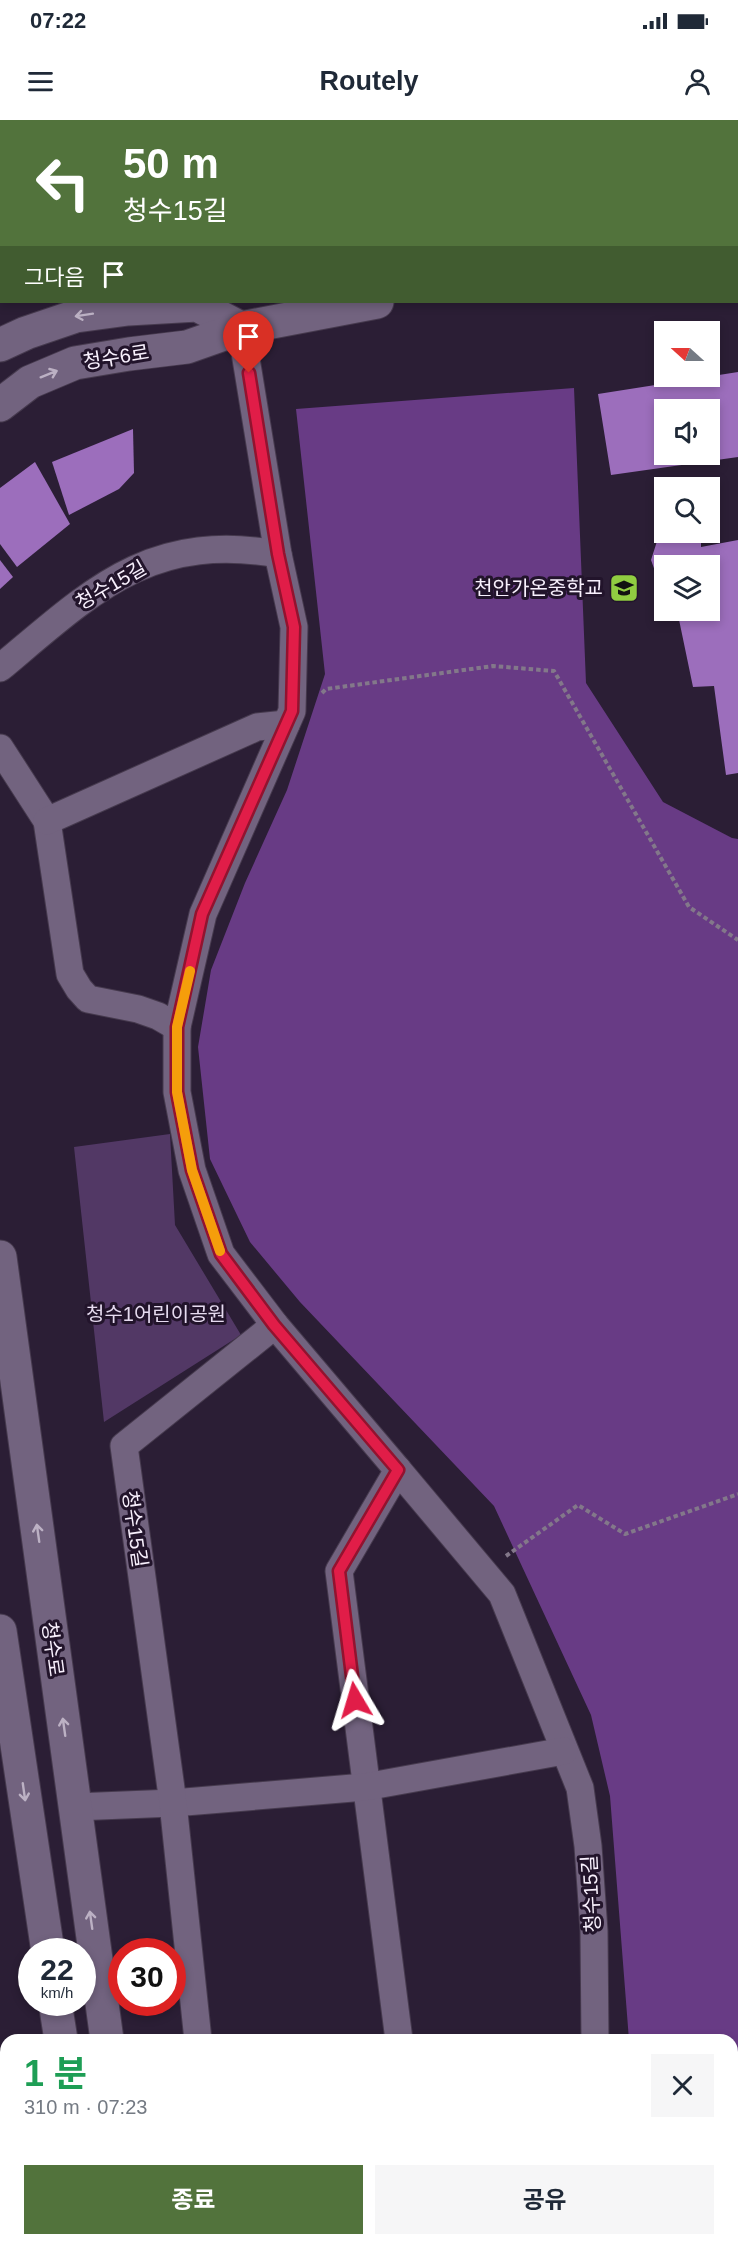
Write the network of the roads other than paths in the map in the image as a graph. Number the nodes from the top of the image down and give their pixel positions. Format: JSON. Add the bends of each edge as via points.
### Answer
{"nodes":[{"id":1,"x":366,"y":303,"type":"edge"},
{"id":2,"x":240,"y":315,"type":"edge"},
{"id":3,"x":0,"y":345,"type":"edge"},
{"id":4,"x":0,"y":405,"type":"edge"},
{"id":5,"x":278,"y":554,"type":"junction"},
{"id":6,"x":0,"y":668,"type":"edge"},
{"id":7,"x":286,"y":724,"type":"junction"},
{"id":8,"x":0,"y":748,"type":"edge"},
{"id":9,"x":47,"y":820,"type":"junction"},
{"id":10,"x":177,"y":1027,"type":"junction"},
{"id":11,"x":0,"y":1257,"type":"edge"},
{"id":12,"x":274,"y":1325,"type":"junction"},
{"id":13,"x":398,"y":1470,"type":"junction"},
{"id":14,"x":0,"y":1631,"type":"edge"},
{"id":15,"x":564,"y":1751,"type":"junction"},
{"id":16,"x":365,"y":1787,"type":"junction"},
{"id":17,"x":173,"y":1803,"type":"junction"},
{"id":18,"x":75,"y":1807,"type":"junction"},
{"id":19,"x":46,"y":1938,"type":"edge"},
{"id":20,"x":58,"y":2016,"type":"edge"},
{"id":21,"x":60,"y":2034,"type":"edge"},
{"id":22,"x":106,"y":2034,"type":"edge"},
{"id":23,"x":197,"y":2034,"type":"edge"},
{"id":24,"x":398,"y":2034,"type":"edge"},
{"id":25,"x":595,"y":2034,"type":"edge"}],
"edges":[{"from":1,"to":2,"type":"street","name":"청수6로"},
{"from":2,"to":3,"type":"street","one_way":true,"via":[[197,305],[128,309],[76,316]]},
{"from":4,"to":2,"type":"street","name":"청수6로","one_way":true,"via":[[30,382],[75,363],[187,347]]},
{"from":2,"to":5,"type":"street","name":"청수15길"},
{"from":5,"to":6,"type":"street","name":"청수15길","via":[[244,548],[182,552],[138,566],[86,596]]},
{"from":5,"to":7,"type":"street","name":"청수15길","via":[[294,627],[292,711]]},
{"from":7,"to":9,"type":"street","via":[[257,727]]},
{"from":7,"to":10,"type":"street","name":"청수15길","via":[[202,914]]},
{"from":8,"to":9,"type":"street"},
{"from":9,"to":10,"type":"street","via":[[70,974],[79,989],[88,999],[138,1009]]},
{"from":10,"to":12,"type":"street","name":"청수15길","via":[[177,1092],[192,1170],[221,1254]]},
{"from":18,"to":11,"type":"street","name":"청수로","one_way":true},
{"from":12,"to":13,"type":"street","name":"청수15길"},
{"from":12,"to":17,"type":"street","name":"청수15길","via":[[124,1446]]},
{"from":13,"to":15,"type":"street","name":"청수15길","via":[[502,1594]]},
{"from":13,"to":16,"type":"street","via":[[339,1571]]},
{"from":14,"to":19,"type":"street","one_way":true},
{"from":15,"to":16,"type":"street"},
{"from":15,"to":25,"type":"street","name":"청수15길","via":[[580,1788],[588,1846]]},
{"from":16,"to":17,"type":"street"},
{"from":16,"to":24,"type":"street"},
{"from":17,"to":18,"type":"street"},
{"from":17,"to":23,"type":"street","name":"청수15길"},
{"from":22,"to":18,"type":"street","name":"청수로","one_way":true},
{"from":20,"to":21,"type":"street"}]}
